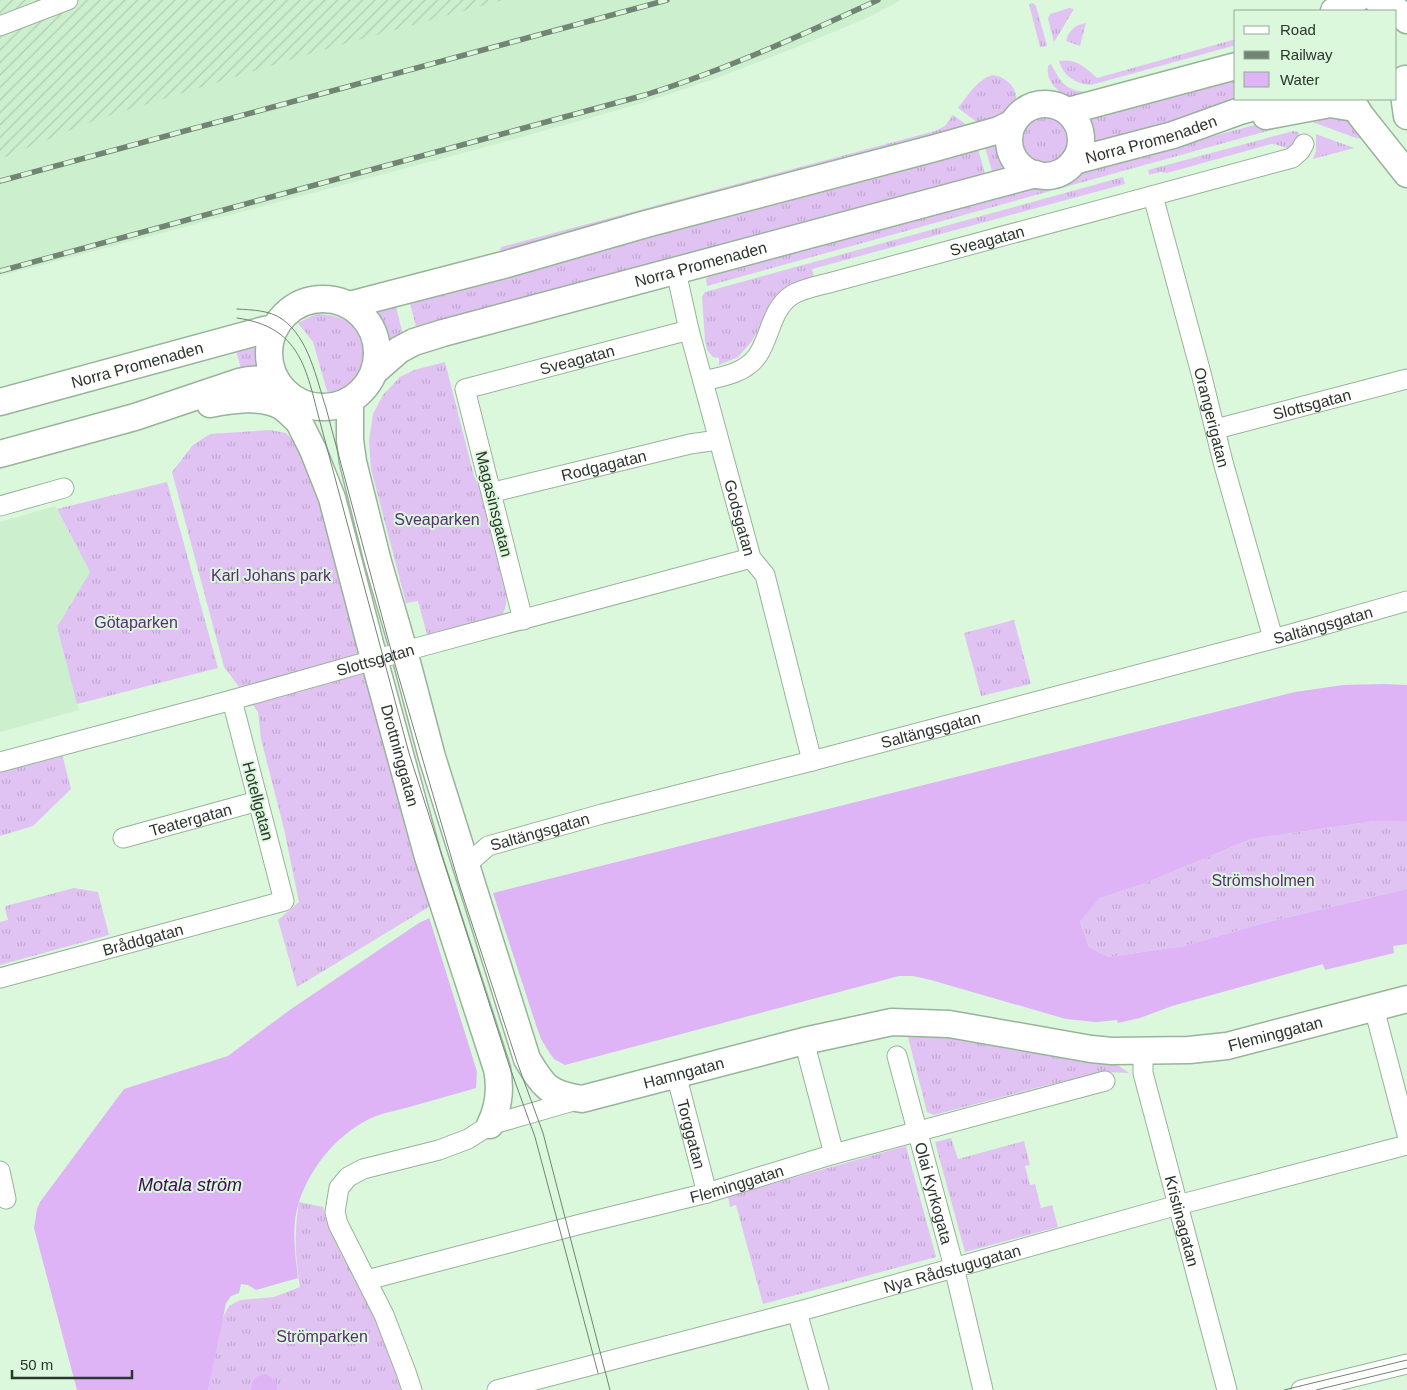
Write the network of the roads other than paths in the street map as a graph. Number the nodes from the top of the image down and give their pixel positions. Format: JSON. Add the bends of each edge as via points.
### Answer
{"nodes":[{"id":1,"x":68,"y":0,"type":"edge"},
{"id":2,"x":1390,"y":6,"type":"edge"},
{"id":3,"x":1336,"y":10,"type":"edge"},
{"id":4,"x":0,"y":26,"type":"edge"},
{"id":5,"x":1234,"y":67,"type":"edge"},
{"id":6,"x":1403,"y":81,"type":"edge"},
{"id":7,"x":1282,"y":100,"type":"edge"},
{"id":8,"x":1356,"y":102,"type":"edge"},
{"id":9,"x":1068,"y":111,"type":"junction"},
{"id":10,"x":1407,"y":116,"type":"edge"},
{"id":11,"x":1014,"y":123,"type":"junction"},
{"id":12,"x":1173,"y":135,"type":"junction"},
{"id":13,"x":1304,"y":144,"type":"dead end"},
{"id":14,"x":1074,"y":161,"type":"junction"},
{"id":15,"x":1407,"y":162,"type":"edge"},
{"id":16,"x":1036,"y":174,"type":"junction"},
{"id":17,"x":1407,"y":174,"type":"edge"},
{"id":18,"x":1153,"y":196,"type":"junction"},
{"id":19,"x":676,"y":271,"type":"junction"},
{"id":20,"x":348,"y":305,"type":"junction"},
{"id":21,"x":274,"y":329,"type":"junction"},
{"id":22,"x":690,"y":330,"type":"junction"},
{"id":23,"x":375,"y":371,"type":"junction"},
{"id":24,"x":1407,"y":379,"type":"edge"},
{"id":25,"x":703,"y":381,"type":"junction"},
{"id":26,"x":280,"y":386,"type":"junction"},
{"id":27,"x":465,"y":388,"type":"joint"},
{"id":28,"x":350,"y":401,"type":"junction"},
{"id":29,"x":0,"y":402,"type":"edge"},
{"id":30,"x":135,"y":417,"type":"junction"},
{"id":31,"x":296,"y":419,"type":"junction"},
{"id":32,"x":1216,"y":430,"type":"junction"},
{"id":33,"x":718,"y":440,"type":"junction"},
{"id":34,"x":0,"y":454,"type":"edge"},
{"id":35,"x":64,"y":488,"type":"dead end"},
{"id":36,"x":492,"y":495,"type":"junction"},
{"id":37,"x":0,"y":506,"type":"edge"},
{"id":38,"x":751,"y":558,"type":"junction"},
{"id":39,"x":1407,"y":601,"type":"edge"},
{"id":40,"x":523,"y":620,"type":"junction"},
{"id":41,"x":1273,"y":638,"type":"junction"},
{"id":42,"x":404,"y":651,"type":"junction"},
{"id":43,"x":374,"y":659,"type":"junction"},
{"id":44,"x":232,"y":700,"type":"junction"},
{"id":45,"x":812,"y":761,"type":"junction"},
{"id":46,"x":0,"y":762,"type":"edge"},
{"id":47,"x":258,"y":801,"type":"junction"},
{"id":48,"x":123,"y":838,"type":"dead end"},
{"id":49,"x":469,"y":877,"type":"junction"},
{"id":50,"x":284,"y":901,"type":"joint"},
{"id":51,"x":0,"y":978,"type":"edge"},
{"id":52,"x":1407,"y":998,"type":"edge"},
{"id":53,"x":1374,"y":1008,"type":"junction"},
{"id":54,"x":804,"y":1040,"type":"junction"},
{"id":55,"x":1143,"y":1051,"type":"junction"},
{"id":56,"x":897,"y":1056,"type":"dead end"},
{"id":57,"x":676,"y":1074,"type":"junction"},
{"id":58,"x":1105,"y":1081,"type":"dead end"},
{"id":59,"x":582,"y":1099,"type":"junction"},
{"id":60,"x":490,"y":1125,"type":"junction"},
{"id":61,"x":917,"y":1131,"type":"junction"},
{"id":62,"x":1407,"y":1134,"type":"edge"},
{"id":63,"x":1407,"y":1146,"type":"edge"},
{"id":64,"x":834,"y":1154,"type":"junction"},
{"id":65,"x":0,"y":1171,"type":"edge"},
{"id":66,"x":707,"y":1193,"type":"junction"},
{"id":67,"x":6,"y":1199,"type":"dead end"},
{"id":68,"x":1178,"y":1205,"type":"junction"},
{"id":69,"x":954,"y":1267,"type":"junction"},
{"id":70,"x":367,"y":1280,"type":"junction"},
{"id":71,"x":798,"y":1312,"type":"junction"},
{"id":72,"x":1407,"y":1364,"type":"edge"},
{"id":73,"x":412,"y":1390,"type":"edge"},
{"id":74,"x":497,"y":1390,"type":"edge"},
{"id":75,"x":819,"y":1390,"type":"edge"},
{"id":76,"x":983,"y":1390,"type":"edge"},
{"id":77,"x":1227,"y":1390,"type":"edge"},
{"id":78,"x":1301,"y":1390,"type":"edge"}],
"edges":[{"from":1,"to":4,"type":"street"},
{"from":2,"to":3,"type":"main road","via":[[1345,4]]},
{"from":5,"to":9,"type":"main road"},
{"from":6,"to":10,"type":"main road"},
{"from":7,"to":12,"type":"main road","name":"Norra Promenaden"},
{"from":8,"to":12,"type":"main road","via":[[1298,109]]},
{"from":8,"to":15,"type":"main road","via":[[1390,127]]},
{"from":8,"to":17,"type":"main road"},
{"from":9,"to":11,"type":"main road","via":[[1052,104],[1040,104],[1026,110]]},
{"from":9,"to":14,"type":"main road","via":[[1079,126],[1081,135]]},
{"from":11,"to":16,"type":"main road","via":[[1010,139],[1013,154],[1026,170]]},
{"from":11,"to":20,"type":"main road","via":[[935,148]]},
{"from":12,"to":14,"type":"main road","name":"Norra Promenaden"},
{"from":13,"to":18,"type":"street","name":"Sveagatan","via":[[1292,158]]},
{"from":14,"to":16,"type":"main road","via":[[1058,173]]},
{"from":16,"to":19,"type":"main road","name":"Norra Promenaden"},
{"from":18,"to":25,"type":"street","name":"Sveagatan","via":[[792,295],[777,310],[758,356],[736,372]]},
{"from":18,"to":32,"type":"street","name":"Orangerigatan"},
{"from":19,"to":22,"type":"street","name":"Godsgatan"},
{"from":19,"to":23,"type":"main road","name":"Norra Promenaden","via":[[414,342],[399,350]]},
{"from":20,"to":21,"type":"main road","via":[[320,299],[305,302],[281,318]]},
{"from":20,"to":23,"type":"main road","via":[[371,326],[377,341]]},
{"from":21,"to":26,"type":"main road","via":[[269,354],[272,373]]},
{"from":21,"to":29,"type":"main road","name":"Norra Promenaden"},
{"from":22,"to":25,"type":"street","name":"Godsgatan"},
{"from":22,"to":27,"type":"street","name":"Sveagatan"},
{"from":23,"to":28,"type":"main road","via":[[361,393]]},
{"from":24,"to":32,"type":"street","name":"Slottsgatan"},
{"from":25,"to":33,"type":"street","name":"Godsgatan"},
{"from":26,"to":28,"type":"main road","via":[[298,401],[316,408]]},
{"from":26,"to":30,"type":"main road","via":[[266,379],[252,379]]},
{"from":26,"to":31,"type":"main road","name":"Drottninggatan"},
{"from":27,"to":36,"type":"street","name":"Magasinsgatan"},
{"from":28,"to":42,"type":"main road","name":"Drottninggatan","via":[[353,462]]},
{"from":30,"to":31,"type":"main road","via":[[244,399],[269,401],[283,407]]},
{"from":30,"to":34,"type":"main road"},
{"from":31,"to":43,"type":"main road","name":"Drottninggatan","via":[[313,450],[332,498]]},
{"from":32,"to":41,"type":"street","name":"Orangerigatan","via":[[1222,462]]},
{"from":33,"to":36,"type":"street","name":"Rodgagatan","via":[[690,444]]},
{"from":33,"to":38,"type":"street","name":"Godsgatan"},
{"from":35,"to":37,"type":"street"},
{"from":36,"to":40,"type":"street","name":"Magasinsgatan"},
{"from":38,"to":40,"type":"street","name":"Slottsgatan"},
{"from":38,"to":45,"type":"street","name":"Godsgatan","via":[[765,575]]},
{"from":39,"to":41,"type":"street","name":"Saltängsgatan"},
{"from":40,"to":42,"type":"street","name":"Slottsgatan"},
{"from":41,"to":45,"type":"street","name":"Saltängsgatan"},
{"from":42,"to":43,"type":"street","name":"Slottsgatan"},
{"from":42,"to":49,"type":"main road","name":"Drottninggatan"},
{"from":43,"to":44,"type":"street","name":"Slottsgatan"},
{"from":43,"to":60,"type":"main road","name":"Drottninggatan","via":[[428,857],[500,1081],[496,1114]]},
{"from":44,"to":46,"type":"street","name":"Slottsgatan","via":[[81,743]]},
{"from":44,"to":47,"type":"street","name":"Hotellgatan"},
{"from":45,"to":49,"type":"street","name":"Saltängsgatan","via":[[488,846],[471,861]]},
{"from":47,"to":48,"type":"street","name":"Teatergatan"},
{"from":47,"to":50,"type":"street","name":"Hotellgatan"},
{"from":49,"to":59,"type":"main road","name":"Drottninggatan","via":[[527,1059],[544,1085],[561,1096]]},
{"from":50,"to":51,"type":"street","name":"Bråddgatan","via":[[132,936]]},
{"from":52,"to":53,"type":"main road","name":"Fleminggatan"},
{"from":53,"to":55,"type":"main road","name":"Fleminggatan","via":[[1227,1046]]},
{"from":53,"to":62,"type":"street"},
{"from":54,"to":55,"type":"main road","name":"Hamngatan","via":[[883,1023],[908,1022],[949,1024],[1091,1049]]},
{"from":54,"to":57,"type":"main road","name":"Hamngatan"},
{"from":54,"to":64,"type":"street"},
{"from":55,"to":68,"type":"street","name":"Kristinagatan","via":[[1143,1073]]},
{"from":56,"to":61,"type":"street","name":"Olai Kyrkogata"},
{"from":57,"to":59,"type":"main road","name":"Hamngatan"},
{"from":57,"to":66,"type":"street","name":"Torggatan"},
{"from":58,"to":61,"type":"street","name":"Fleminggatan"},
{"from":59,"to":60,"type":"street","name":"Hamngatan"},
{"from":60,"to":70,"type":"street","name":"Hamngatan","via":[[468,1139],[439,1150],[363,1169],[348,1177],[339,1188],[335,1212],[344,1238]]},
{"from":61,"to":64,"type":"street","name":"Fleminggatan"},
{"from":61,"to":69,"type":"street","name":"Olai Kyrkogata"},
{"from":63,"to":68,"type":"street","name":"Nya Rådstugugatan"},
{"from":64,"to":66,"type":"street","name":"Fleminggatan"},
{"from":65,"to":67,"type":"street"},
{"from":66,"to":70,"type":"street","name":"Fleminggatan"},
{"from":68,"to":69,"type":"street","name":"Nya Rådstugugatan"},
{"from":68,"to":77,"type":"street","name":"Kristinagatan"},
{"from":69,"to":71,"type":"street","name":"Nya Rådstugugatan"},
{"from":69,"to":76,"type":"street","name":"Olai Kyrkogata"},
{"from":70,"to":73,"type":"street","name":"Hamngatan"},
{"from":71,"to":74,"type":"street","name":"Nya Rådstugugatan"},
{"from":71,"to":75,"type":"street"},
{"from":72,"to":78,"type":"street"}]}
